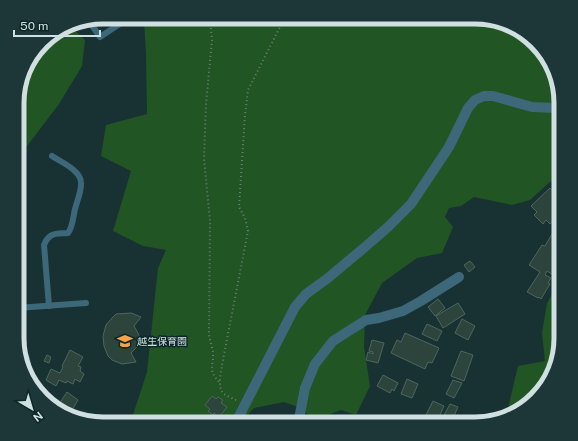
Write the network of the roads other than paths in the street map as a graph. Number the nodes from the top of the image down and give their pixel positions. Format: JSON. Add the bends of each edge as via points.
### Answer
{"nodes":[{"id":1,"x":120,"y":24,"type":"edge"},
{"id":2,"x":91,"y":25,"type":"edge"},
{"id":3,"x":554,"y":108,"type":"edge"},
{"id":4,"x":52,"y":156,"type":"dead end"},
{"id":5,"x":459,"y":276,"type":"dead end"},
{"id":6,"x":86,"y":303,"type":"dead end"},
{"id":7,"x":49,"y":306,"type":"junction"},
{"id":8,"x":24,"y":308,"type":"edge"},
{"id":9,"x":239,"y":417,"type":"edge"},
{"id":10,"x":299,"y":417,"type":"edge"}],
"edges":[{"from":1,"to":2,"type":"lane","via":[[100,37]]},
{"from":3,"to":9,"type":"street","via":[[532,107],[493,96],[475,100],[468,108],[449,147],[411,204],[388,227],[306,294],[295,306]]},
{"from":4,"to":7,"type":"lane","via":[[75,172],[82,183],[71,230],[68,233],[52,234],[44,245]]},
{"from":5,"to":10,"type":"street","via":[[403,311],[366,320],[333,342],[315,364],[307,382]]},
{"from":6,"to":7,"type":"lane"},
{"from":7,"to":8,"type":"lane"}]}
